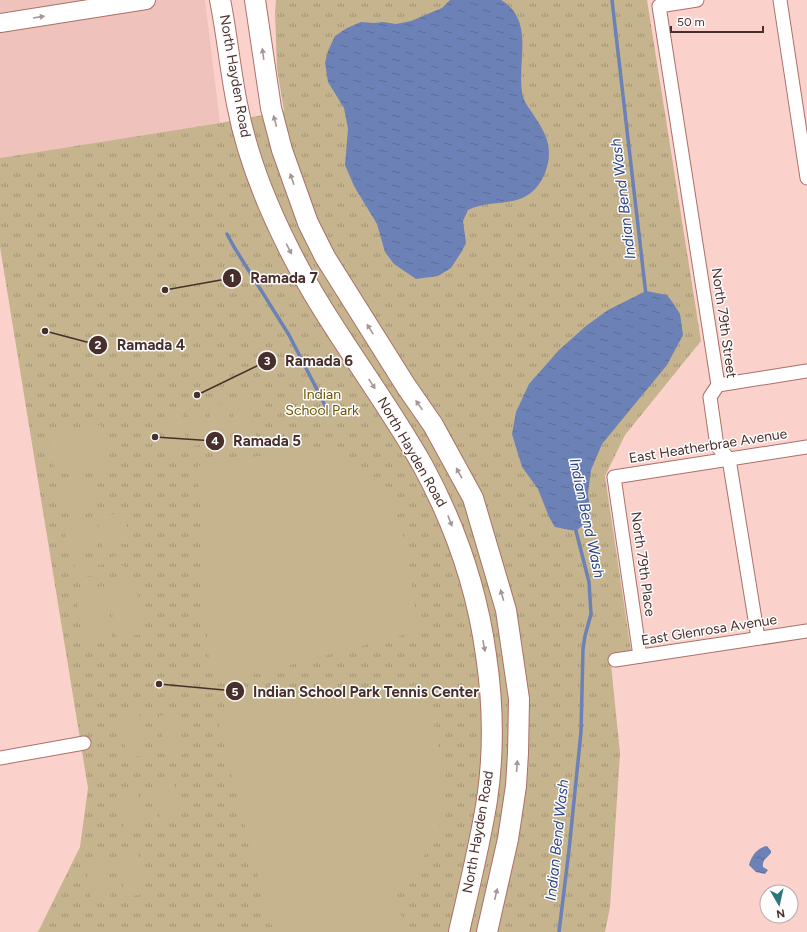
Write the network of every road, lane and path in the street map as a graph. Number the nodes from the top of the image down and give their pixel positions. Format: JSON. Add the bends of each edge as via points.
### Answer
{"nodes":[{"id":1,"x":146,"y":0,"type":"edge"},
{"id":2,"x":220,"y":0,"type":"edge"},
{"id":3,"x":255,"y":0,"type":"edge"},
{"id":4,"x":697,"y":0,"type":"edge"},
{"id":5,"x":780,"y":0,"type":"edge"},
{"id":6,"x":0,"y":23,"type":"edge"},
{"id":7,"x":807,"y":178,"type":"edge"},
{"id":8,"x":807,"y":371,"type":"edge"},
{"id":9,"x":718,"y":385,"type":"junction"},
{"id":10,"x":807,"y":446,"type":"edge"},
{"id":11,"x":729,"y":459,"type":"junction"},
{"id":12,"x":614,"y":477,"type":"joint"},
{"id":13,"x":807,"y":631,"type":"edge"},
{"id":14,"x":758,"y":638,"type":"junction"},
{"id":15,"x":640,"y":656,"type":"junction"},
{"id":16,"x":615,"y":660,"type":"dead end"},
{"id":17,"x":84,"y":743,"type":"dead end"},
{"id":18,"x":0,"y":758,"type":"edge"},
{"id":19,"x":460,"y":932,"type":"edge"},
{"id":20,"x":487,"y":932,"type":"edge"}],
"edges":[{"from":6,"to":1,"type":"main road","one_way":true},
{"from":2,"to":19,"type":"main road","name":"North Hayden Road","one_way":true,"via":[[244,136],[272,214],[305,279],[423,466],[448,515],[470,580],[486,654],[491,748],[487,797]]},
{"from":20,"to":3,"type":"main road","name":"North Hayden Road","one_way":true,"via":[[508,839],[518,753],[519,699],[506,610],[473,498],[433,425],[325,257],[308,223],[282,150],[271,108]]},
{"from":4,"to":9,"type":"street","name":"North 79th Street","via":[[659,6]]},
{"from":5,"to":7,"type":"street"},
{"from":8,"to":9,"type":"street"},
{"from":9,"to":11,"type":"street","name":"North 79th Street","via":[[710,397],[718,446]]},
{"from":10,"to":11,"type":"street","name":"East Heatherbrae Avenue"},
{"from":11,"to":12,"type":"street","name":"East Heatherbrae Avenue"},
{"from":11,"to":14,"type":"street","name":"North 79th Street"},
{"from":12,"to":15,"type":"street","name":"North 79th Place"},
{"from":13,"to":14,"type":"street","name":"East Glenrosa Avenue"},
{"from":14,"to":15,"type":"street","name":"East Glenrosa Avenue"},
{"from":15,"to":16,"type":"street","name":"East Glenrosa Avenue"},
{"from":17,"to":18,"type":"street"}]}
